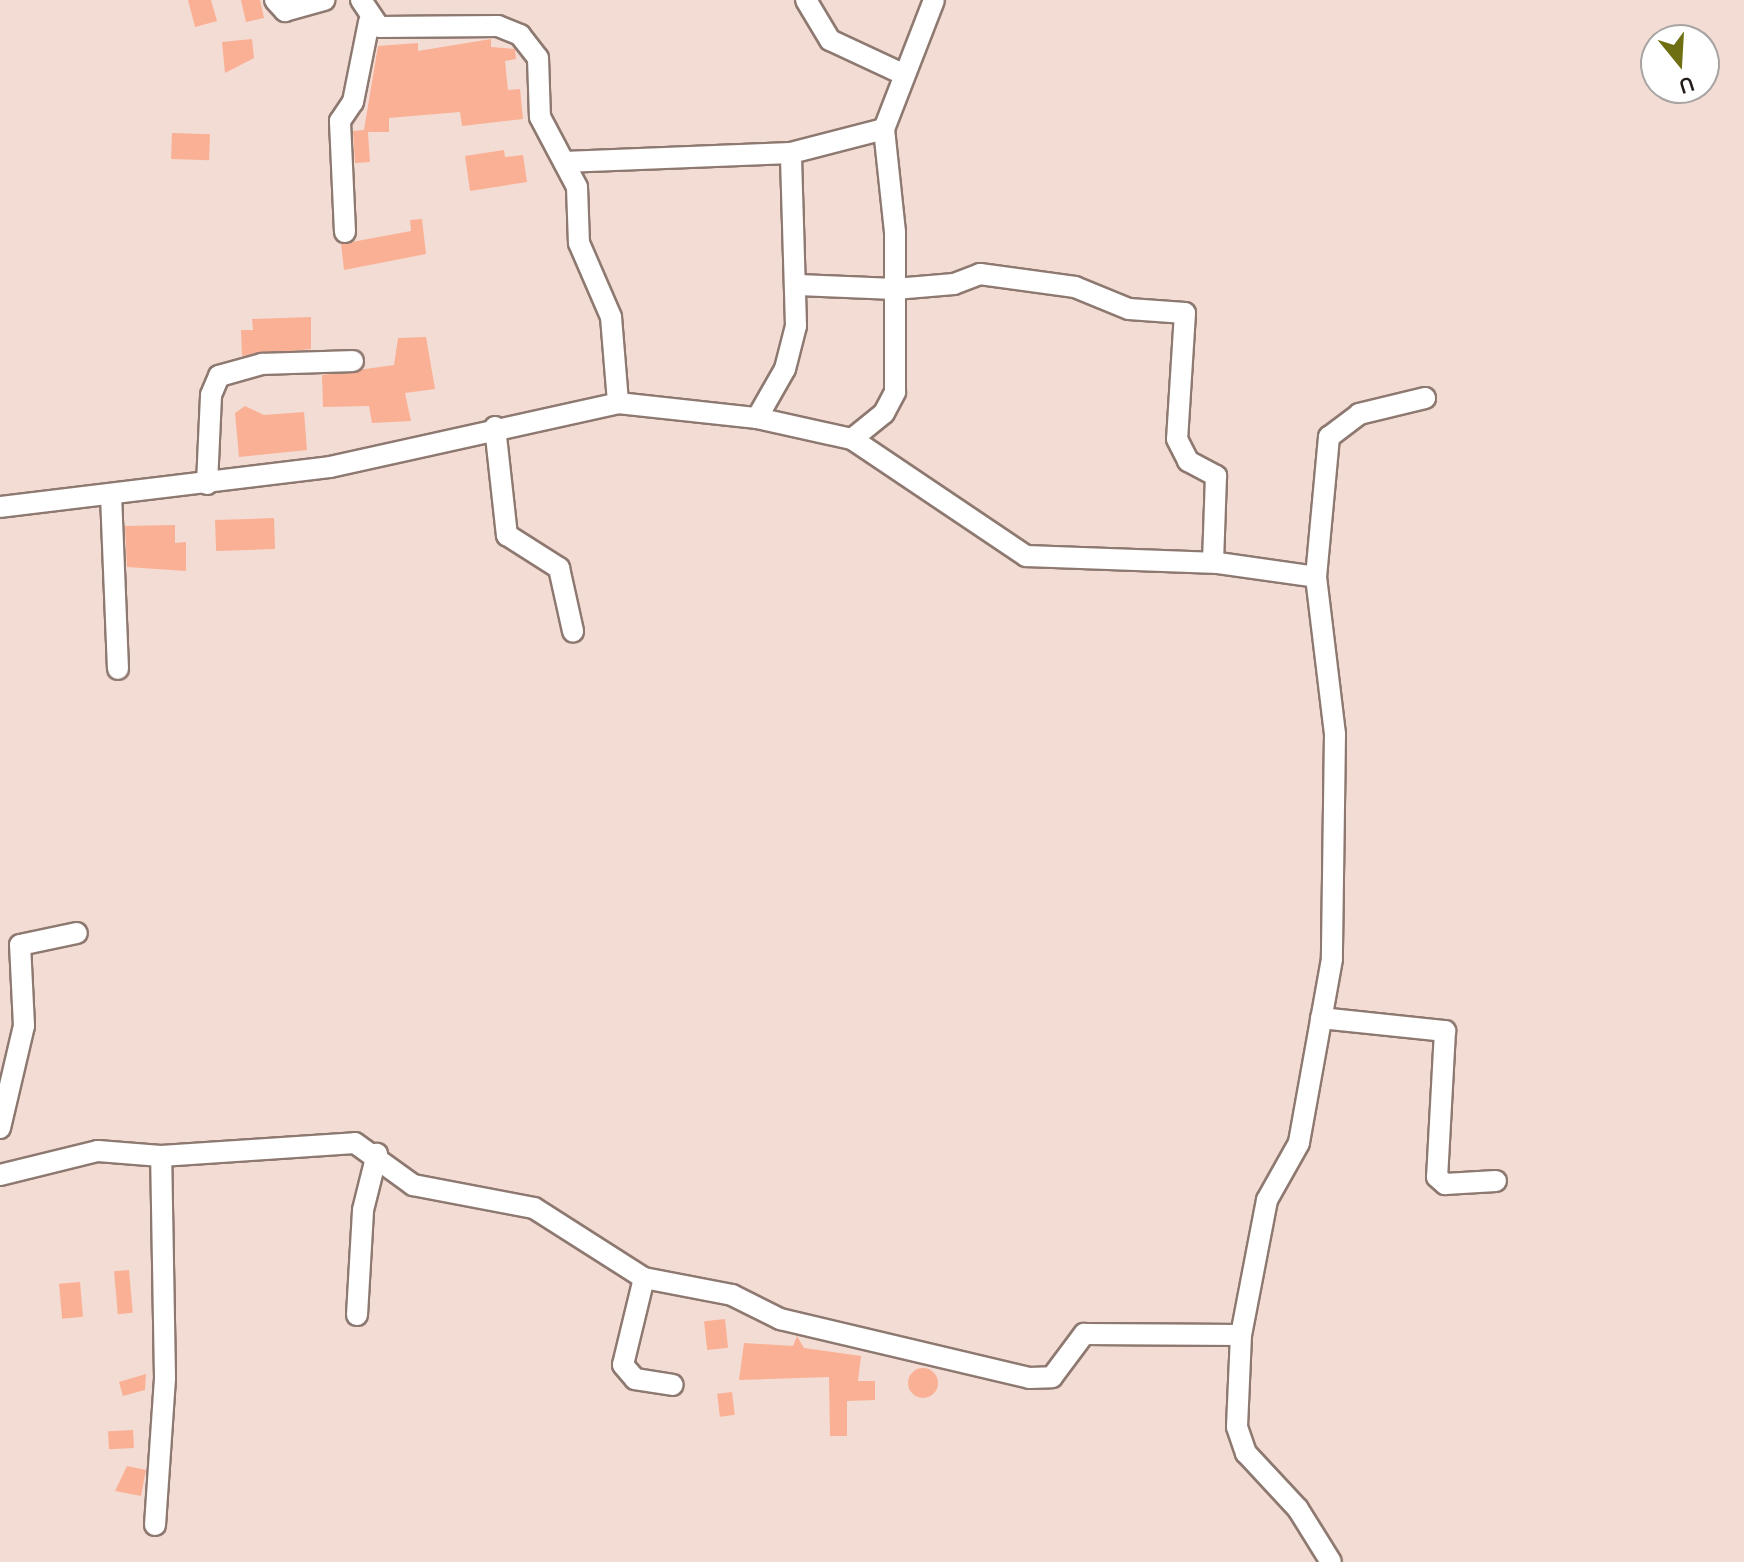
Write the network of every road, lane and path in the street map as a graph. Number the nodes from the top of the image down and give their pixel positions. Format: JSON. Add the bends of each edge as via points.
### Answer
{"nodes":[{"id":1,"x":275,"y":0,"type":"edge"},
{"id":2,"x":324,"y":0,"type":"edge"},
{"id":3,"x":361,"y":0,"type":"edge"},
{"id":4,"x":806,"y":0,"type":"edge"},
{"id":5,"x":934,"y":0,"type":"edge"},
{"id":6,"x":369,"y":22,"type":"junction"},
{"id":7,"x":903,"y":74,"type":"junction"},
{"id":8,"x":884,"y":129,"type":"junction"},
{"id":9,"x":791,"y":153,"type":"junction"},
{"id":10,"x":564,"y":162,"type":"junction"},
{"id":11,"x":345,"y":232,"type":"dead end"},
{"id":12,"x":798,"y":285,"type":"junction"},
{"id":13,"x":895,"y":289,"type":"junction"},
{"id":14,"x":353,"y":361,"type":"dead end"},
{"id":15,"x":1425,"y":398,"type":"dead end"},
{"id":16,"x":618,"y":403,"type":"junction"},
{"id":17,"x":757,"y":418,"type":"junction"},
{"id":18,"x":495,"y":427,"type":"junction"},
{"id":19,"x":852,"y":439,"type":"junction"},
{"id":20,"x":207,"y":484,"type":"junction"},
{"id":21,"x":111,"y":495,"type":"junction"},
{"id":22,"x":0,"y":507,"type":"edge"},
{"id":23,"x":1213,"y":562,"type":"junction"},
{"id":24,"x":1316,"y":577,"type":"junction"},
{"id":25,"x":573,"y":631,"type":"dead end"},
{"id":26,"x":118,"y":669,"type":"dead end"},
{"id":27,"x":77,"y":933,"type":"dead end"},
{"id":28,"x":1321,"y":1018,"type":"junction"},
{"id":29,"x":0,"y":1128,"type":"edge"},
{"id":30,"x":377,"y":1154,"type":"junction"},
{"id":31,"x":161,"y":1156,"type":"junction"},
{"id":32,"x":0,"y":1175,"type":"edge"},
{"id":33,"x":1496,"y":1181,"type":"dead end"},
{"id":34,"x":644,"y":1278,"type":"junction"},
{"id":35,"x":357,"y":1315,"type":"dead end"},
{"id":36,"x":1241,"y":1335,"type":"junction"},
{"id":37,"x":673,"y":1385,"type":"dead end"},
{"id":38,"x":155,"y":1525,"type":"dead end"},
{"id":39,"x":1331,"y":1562,"type":"edge"}],
"edges":[{"from":1,"to":2,"type":"street","via":[[285,11]]},
{"from":3,"to":6,"type":"street"},
{"from":4,"to":7,"type":"street","via":[[830,40]]},
{"from":5,"to":7,"type":"street"},
{"from":6,"to":10,"type":"street","via":[[394,30],[498,26],[520,35],[538,58],[540,117]]},
{"from":6,"to":11,"type":"street","via":[[359,46],[353,102],[340,121]]},
{"from":7,"to":8,"type":"street"},
{"from":8,"to":9,"type":"street"},
{"from":8,"to":13,"type":"street"},
{"from":9,"to":10,"type":"street"},
{"from":9,"to":12,"type":"street"},
{"from":10,"to":16,"type":"street","via":[[577,187],[579,243],[611,317]]},
{"from":12,"to":13,"type":"street"},
{"from":12,"to":17,"type":"street","via":[[785,369]]},
{"from":13,"to":19,"type":"street","via":[[892,402]]},
{"from":13,"to":23,"type":"street","via":[[954,284],[980,274],[1075,287],[1129,309],[1185,313],[1177,439],[1188,461],[1216,476]]},
{"from":14,"to":20,"type":"street","via":[[262,364],[219,376],[211,395]]},
{"from":15,"to":24,"type":"street","via":[[1359,414],[1329,437]]},
{"from":16,"to":17,"type":"street"},
{"from":16,"to":18,"type":"street"},
{"from":17,"to":19,"type":"street"},
{"from":18,"to":20,"type":"street","via":[[330,467]]},
{"from":18,"to":25,"type":"street","via":[[507,535],[559,568]]},
{"from":19,"to":23,"type":"street","via":[[1026,556]]},
{"from":20,"to":21,"type":"street"},
{"from":21,"to":22,"type":"street"},
{"from":21,"to":26,"type":"street"},
{"from":23,"to":24,"type":"street"},
{"from":24,"to":28,"type":"street","via":[[1335,734],[1334,927]]},
{"from":27,"to":29,"type":"street","via":[[20,945],[24,1026]]},
{"from":28,"to":33,"type":"street","via":[[1441,1026],[1449,1044],[1437,1177],[1445,1184]]},
{"from":28,"to":36,"type":"street","via":[[1299,1143],[1268,1194]]},
{"from":30,"to":31,"type":"street","via":[[327,1142]]},
{"from":30,"to":34,"type":"street","via":[[422,1189],[534,1208]]},
{"from":30,"to":35,"type":"street","via":[[363,1210]]},
{"from":31,"to":32,"type":"street","via":[[98,1151]]},
{"from":31,"to":38,"type":"street","via":[[165,1378]]},
{"from":34,"to":36,"type":"street","via":[[732,1295],[780,1319],[1029,1378],[1052,1377],[1084,1334]]},
{"from":34,"to":37,"type":"street","via":[[623,1365],[635,1379]]},
{"from":36,"to":39,"type":"street","via":[[1242,1445],[1298,1509]]}]}
